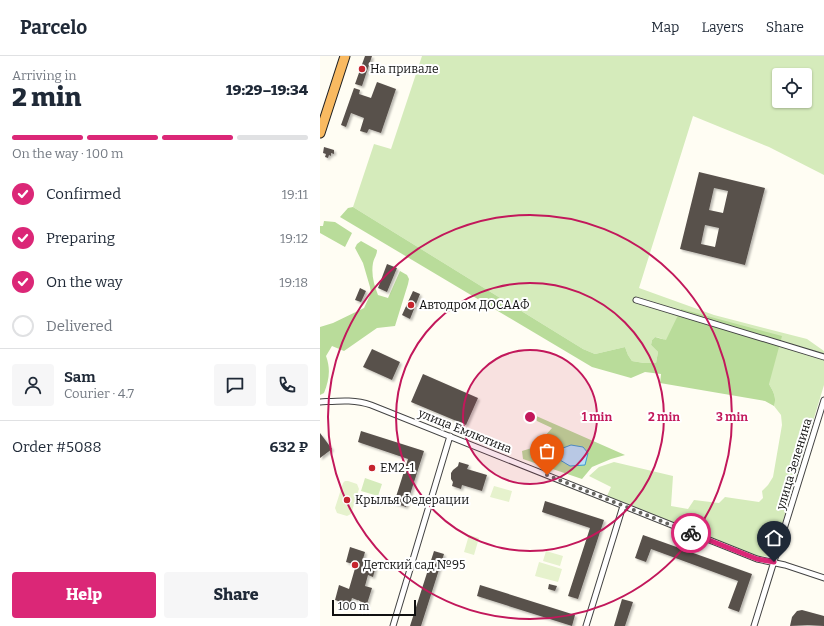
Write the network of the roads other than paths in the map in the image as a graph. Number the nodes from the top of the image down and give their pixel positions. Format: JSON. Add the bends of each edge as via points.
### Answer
{"nodes":[{"id":1,"x":344,"y":56,"type":"edge"},
{"id":2,"x":320,"y":134,"type":"edge"},
{"id":3,"x":636,"y":300,"type":"dead end"},
{"id":4,"x":824,"y":358,"type":"edge"},
{"id":5,"x":824,"y":400,"type":"edge"},
{"id":6,"x":320,"y":402,"type":"edge"},
{"id":7,"x":450,"y":436,"type":"junction"},
{"id":8,"x":623,"y":506,"type":"junction"},
{"id":9,"x":774,"y":562,"type":"junction"},
{"id":10,"x":824,"y":578,"type":"edge"},
{"id":11,"x":393,"y":626,"type":"edge"},
{"id":12,"x":586,"y":626,"type":"edge"},
{"id":13,"x":754,"y":626,"type":"edge"}],
"edges":[{"from":1,"to":2,"type":"highway"},
{"from":3,"to":4,"type":"street"},
{"from":5,"to":9,"type":"street","name":"улица Зеленина"},
{"from":6,"to":7,"type":"street","name":"улица Емлютина","via":[[359,401]]},
{"from":7,"to":8,"type":"street","name":"улица Емлютина"},
{"from":7,"to":11,"type":"street"},
{"from":8,"to":9,"type":"street","name":"улица Емлютина","via":[[757,559]]},
{"from":8,"to":12,"type":"street"},
{"from":9,"to":10,"type":"street","name":"улица Емлютина"},
{"from":9,"to":13,"type":"street","name":"улица Зеленина"}]}
